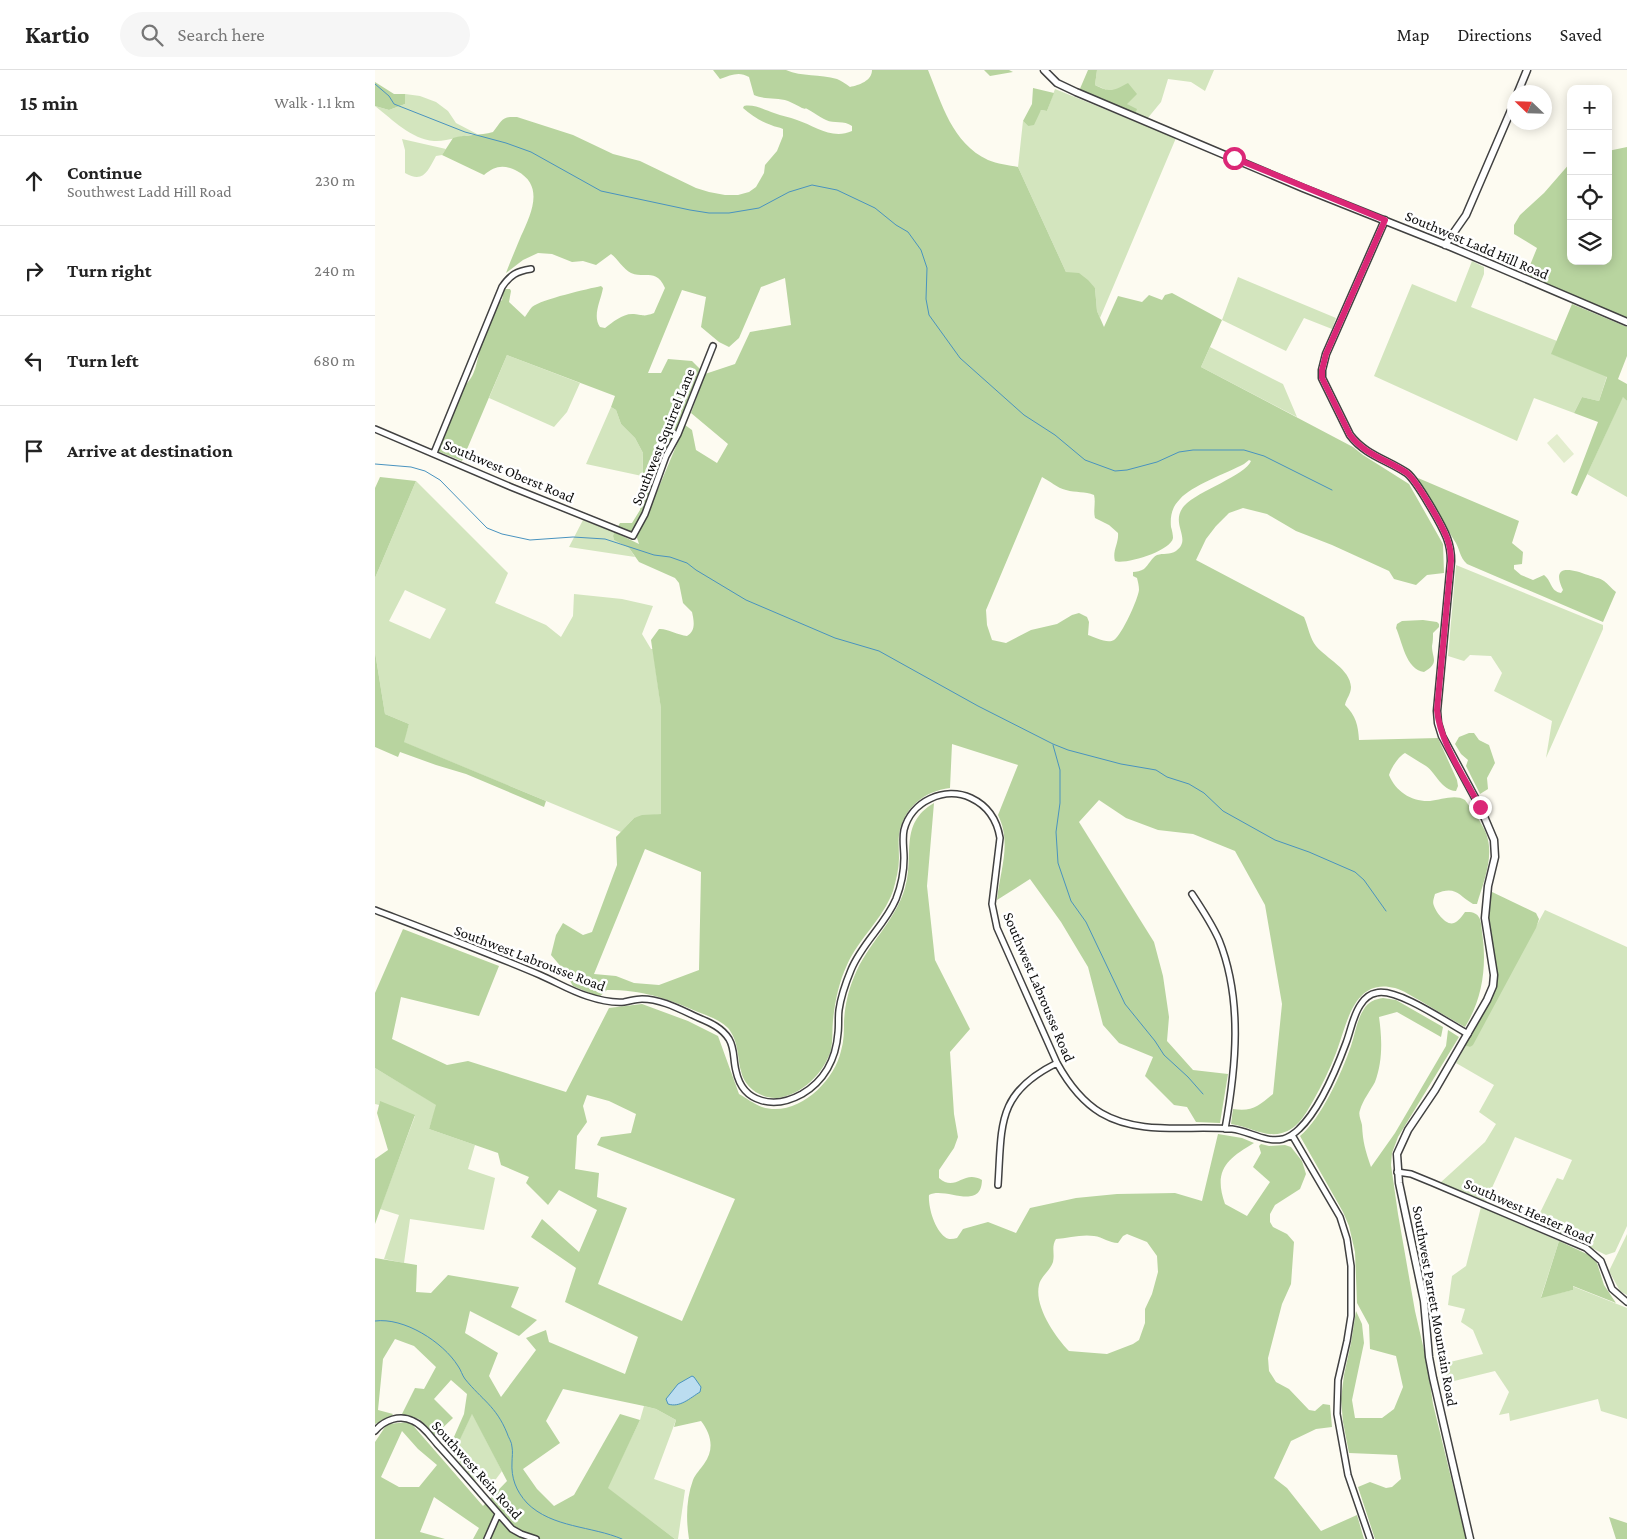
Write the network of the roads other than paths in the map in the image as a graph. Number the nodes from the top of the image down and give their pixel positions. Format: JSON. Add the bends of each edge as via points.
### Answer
{"nodes":[{"id":1,"x":1044,"y":70,"type":"edge"},
{"id":2,"x":1527,"y":70,"type":"edge"},
{"id":3,"x":1521,"y":85,"type":"edge"},
{"id":4,"x":1507,"y":119,"type":"edge"},
{"id":5,"x":1385,"y":220,"type":"junction"},
{"id":6,"x":1445,"y":245,"type":"junction"},
{"id":7,"x":531,"y":269,"type":"dead end"},
{"id":8,"x":1627,"y":322,"type":"edge"},
{"id":9,"x":713,"y":346,"type":"dead end"},
{"id":10,"x":375,"y":429,"type":"edge"},
{"id":11,"x":434,"y":453,"type":"junction"},
{"id":12,"x":633,"y":536,"type":"joint"},
{"id":13,"x":1192,"y":894,"type":"dead end"},
{"id":14,"x":375,"y":910,"type":"edge"},
{"id":15,"x":1468,"y":1034,"type":"junction"},
{"id":16,"x":1057,"y":1063,"type":"junction"},
{"id":17,"x":1225,"y":1129,"type":"junction"},
{"id":18,"x":1292,"y":1135,"type":"junction"},
{"id":19,"x":1397,"y":1172,"type":"junction"},
{"id":20,"x":998,"y":1185,"type":"dead end"},
{"id":21,"x":1627,"y":1302,"type":"edge"},
{"id":22,"x":375,"y":1430,"type":"edge"},
{"id":23,"x":498,"y":1514,"type":"junction"},
{"id":24,"x":487,"y":1539,"type":"edge"},
{"id":25,"x":536,"y":1539,"type":"edge"},
{"id":26,"x":1370,"y":1539,"type":"edge"},
{"id":27,"x":1471,"y":1539,"type":"edge"}],
"edges":[{"from":1,"to":5,"type":"street","name":"Southwest Ladd Hill Road","via":[[1057,83],[1073,91]]},
{"from":2,"to":3,"type":"street"},
{"from":4,"to":6,"type":"street","via":[[1466,214]]},
{"from":5,"to":6,"type":"street","name":"Southwest Ladd Hill Road"},
{"from":5,"to":15,"type":"street","name":"Southwest Parrett Mountain Road","via":[[1326,354],[1322,378],[1356,444],[1411,476],[1447,536],[1450,549],[1438,723],[1480,807],[1495,847],[1485,918],[1495,975],[1493,986]]},
{"from":6,"to":8,"type":"street","name":"Southwest Ladd Hill Road"},
{"from":7,"to":11,"type":"street","via":[[515,272],[502,287]]},
{"from":9,"to":12,"type":"street","name":"Southwest Squirrel Lane","via":[[645,514]]},
{"from":10,"to":11,"type":"street","name":"Southwest Oberst Road"},
{"from":11,"to":12,"type":"street","name":"Southwest Oberst Road"},
{"from":13,"to":17,"type":"street","via":[[1219,940],[1232,990],[1235,1070]]},
{"from":14,"to":16,"type":"street","name":"Southwest Labrousse Road","via":[[588,996],[611,1002],[641,999],[664,1002],[713,1024],[723,1030],[732,1045],[739,1083],[749,1094],[771,1103],[791,1100],[816,1084],[833,1059],[839,1010],[851,970],[889,912],[899,888],[907,822],[925,802],[939,795],[964,795],[985,807],[998,827],[1000,846],[992,904],[997,928]]},
{"from":15,"to":18,"type":"street","via":[[1405,998],[1384,992],[1368,996],[1356,1013],[1327,1087],[1312,1113]]},
{"from":15,"to":19,"type":"street","name":"Southwest Parrett Mountain Road","via":[[1401,1143]]},
{"from":16,"to":17,"type":"street","name":"Southwest Labrousse Road","via":[[1077,1094],[1116,1120],[1143,1126]]},
{"from":16,"to":20,"type":"street","via":[[1024,1083],[1011,1100],[1002,1128]]},
{"from":17,"to":18,"type":"street","name":"Southwest Labrousse Road","via":[[1267,1139],[1283,1139]]},
{"from":18,"to":26,"type":"street","via":[[1340,1217],[1347,1239],[1351,1316],[1338,1380],[1337,1414],[1348,1475]]},
{"from":19,"to":21,"type":"street","name":"Southwest Heater Road","via":[[1411,1174],[1586,1248],[1601,1261],[1612,1289]]},
{"from":19,"to":27,"type":"street","name":"Southwest Parrett Mountain Road","via":[[1424,1301],[1433,1378]]},
{"from":22,"to":23,"type":"street","name":"Southwest Rein Road","via":[[393,1419],[415,1421]]},
{"from":23,"to":24,"type":"street"},
{"from":23,"to":25,"type":"street","name":"Southwest Rein Road","via":[[516,1532]]}]}
